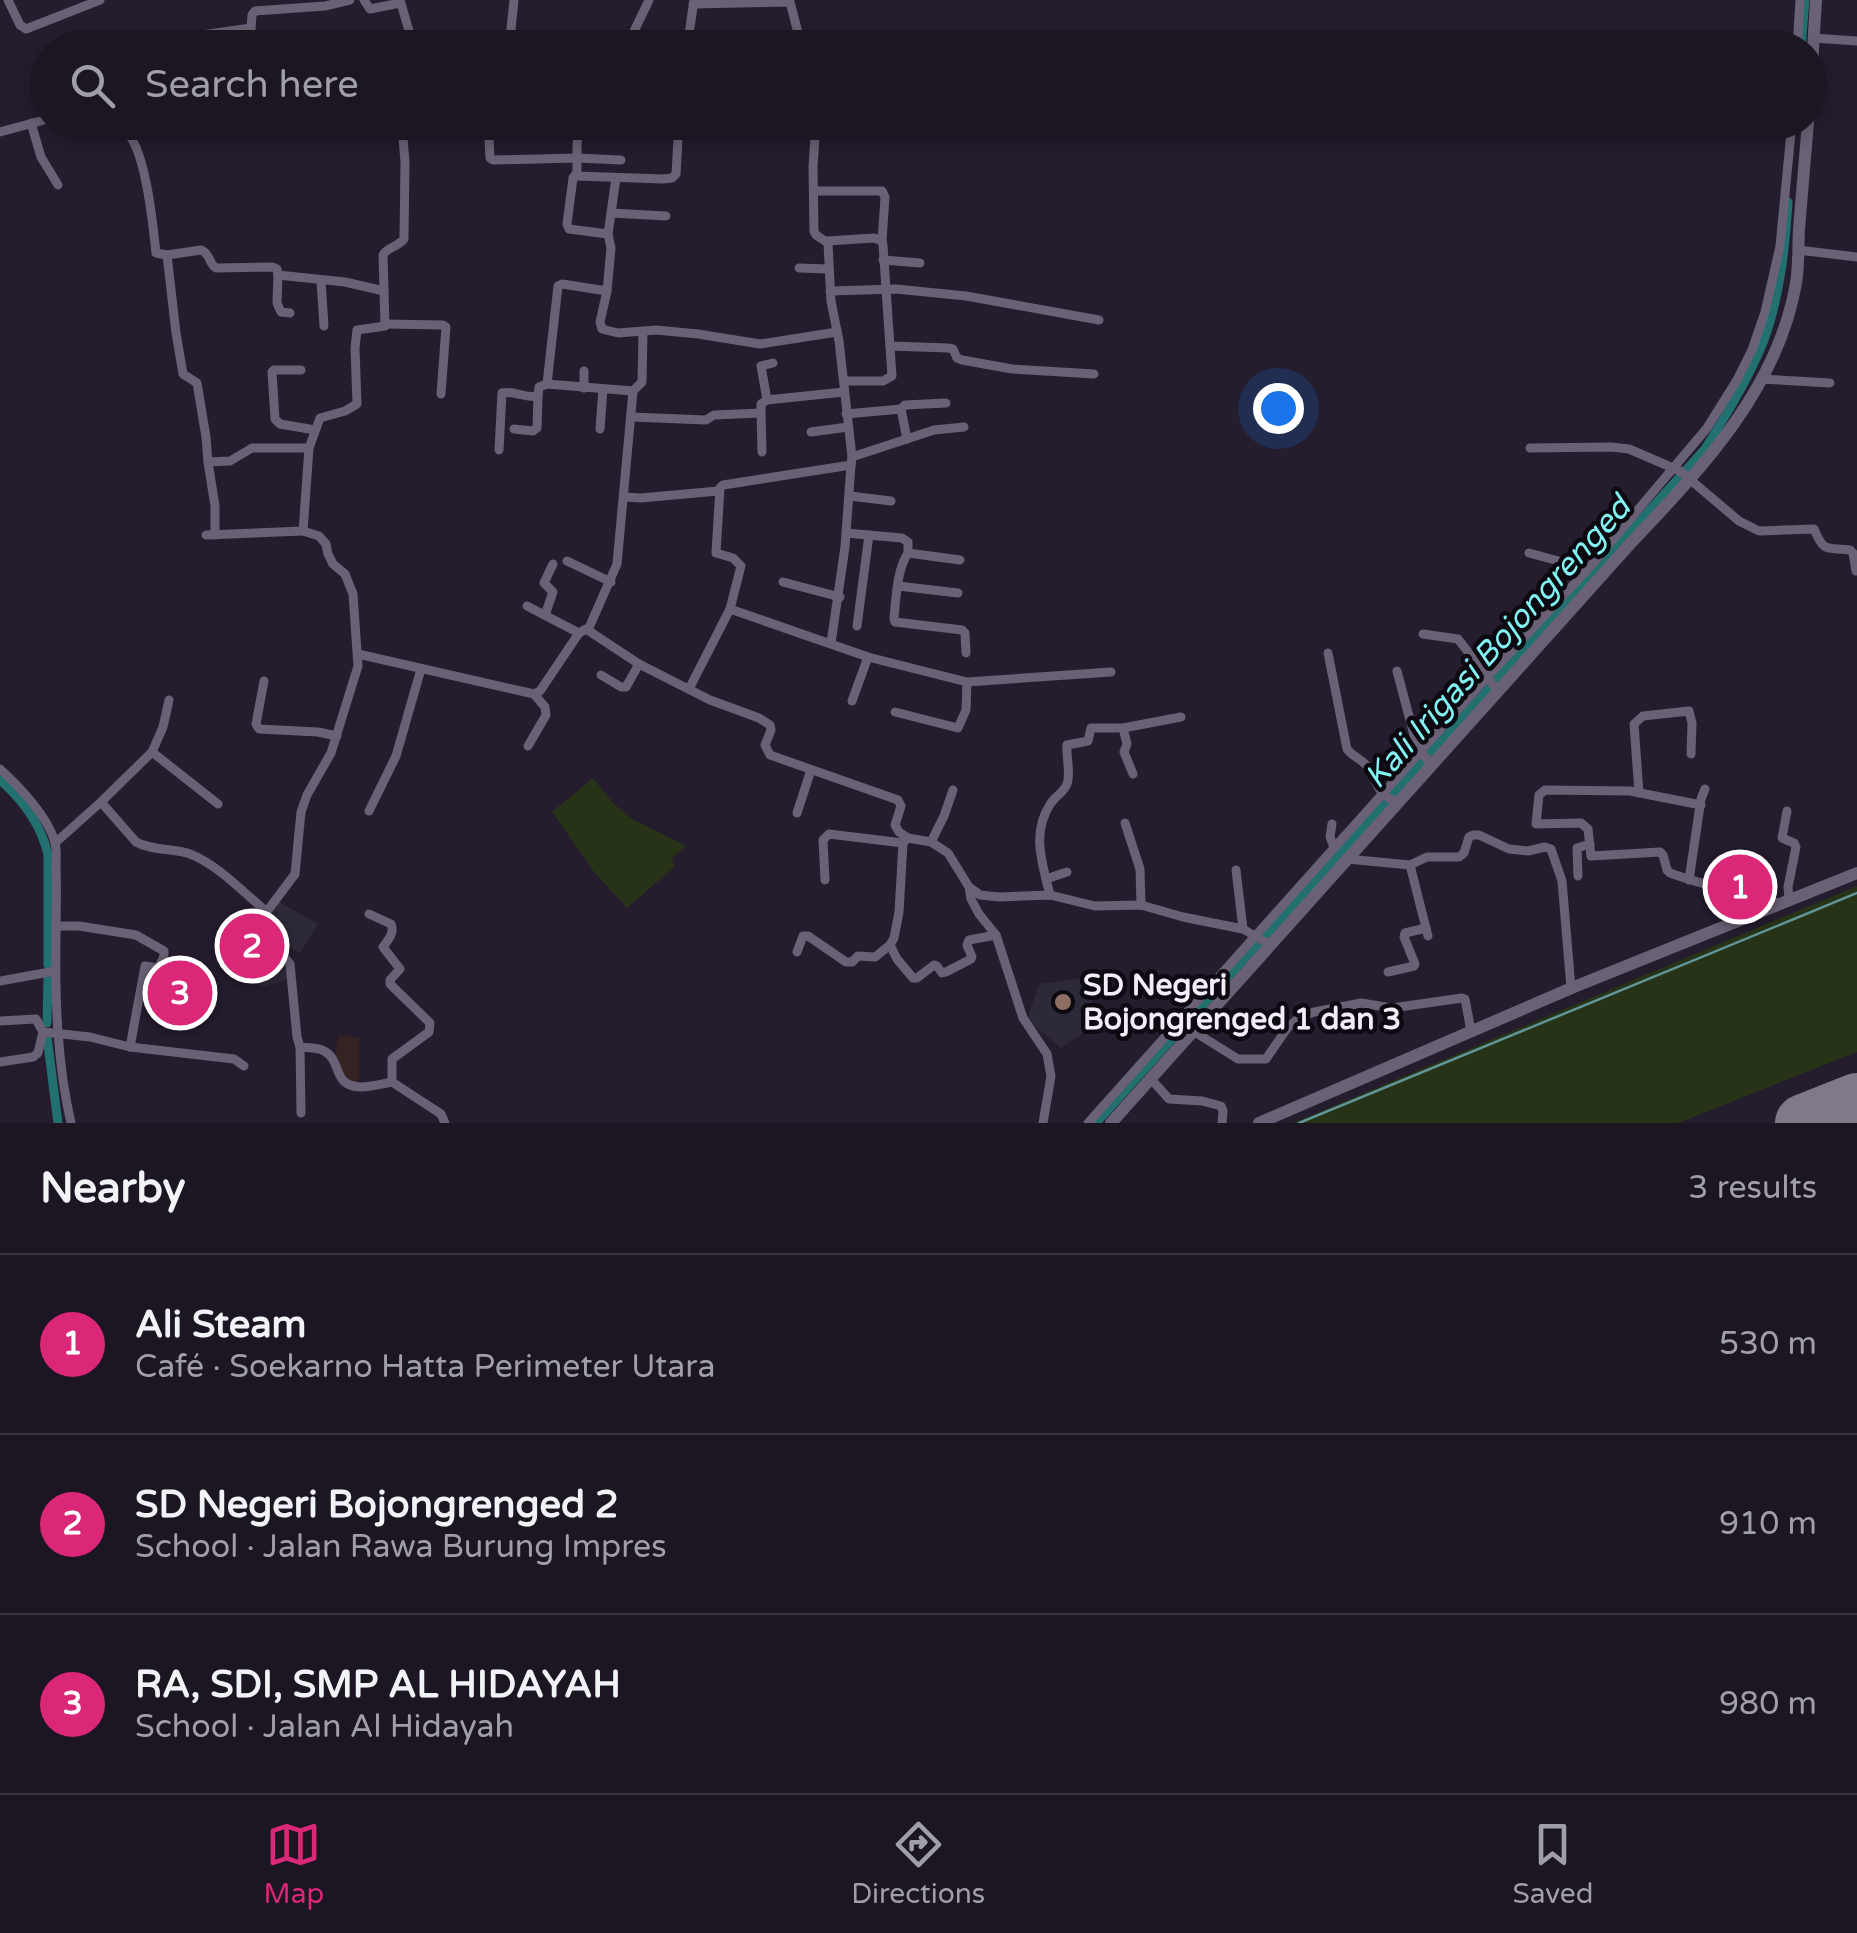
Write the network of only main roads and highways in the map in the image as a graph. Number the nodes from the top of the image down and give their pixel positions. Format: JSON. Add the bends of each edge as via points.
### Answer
{"nodes":[{"id":1,"x":1816,"y":0,"type":"edge"},
{"id":2,"x":1810,"y":30,"type":"edge"},
{"id":3,"x":1807,"y":140,"type":"edge"},
{"id":4,"x":1857,"y":873,"type":"edge"},
{"id":5,"x":1111,"y":1123,"type":"edge"},
{"id":6,"x":1259,"y":1123,"type":"edge"}],
"edges":[{"from":1,"to":2,"type":"main road","via":[[1806,19]]},
{"from":3,"to":5,"type":"main road","via":[[1796,282],[1786,321],[1738,420],[1492,684],[1432,764],[1390,799],[1346,860],[1263,940],[1151,1079],[1122,1097]]},
{"from":4,"to":6,"type":"main road"}]}
